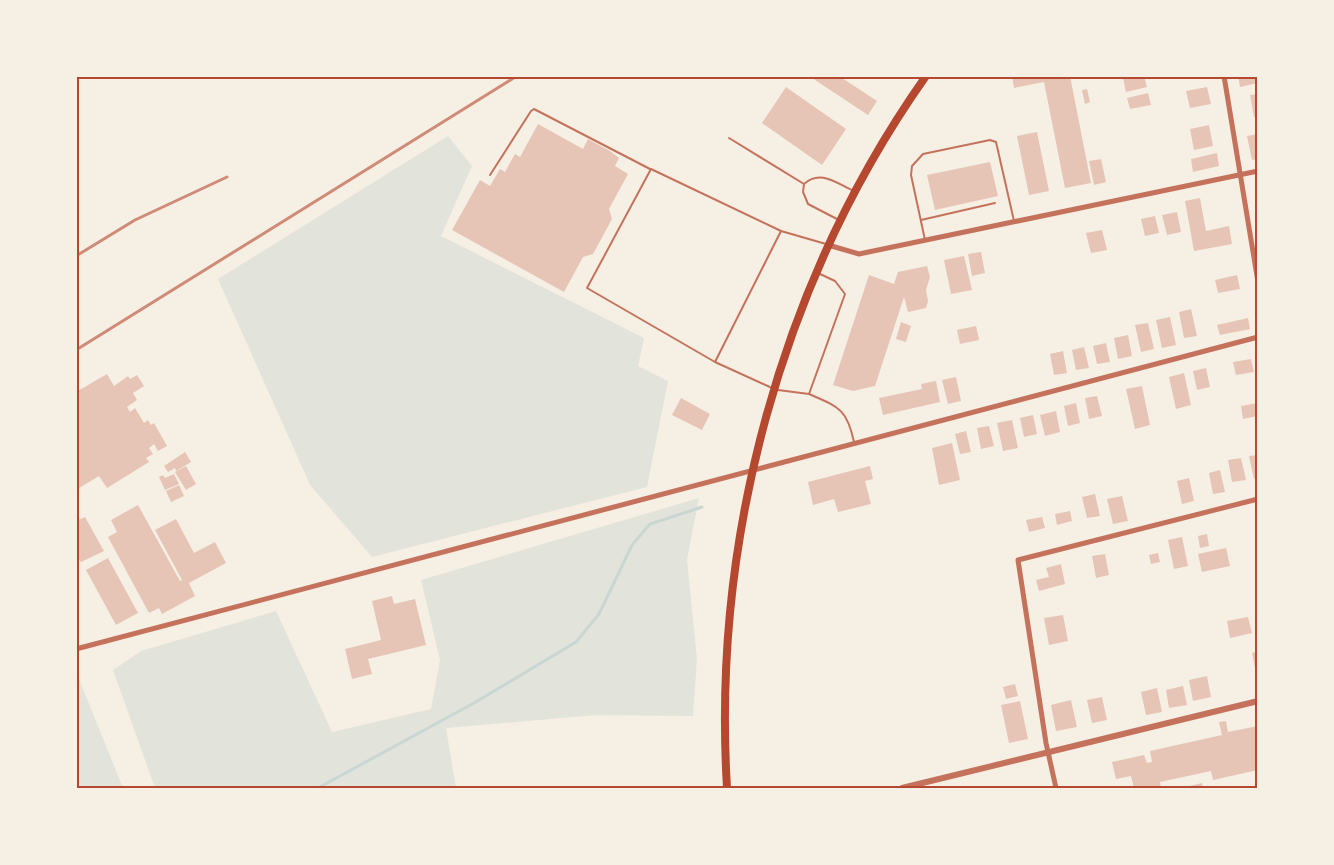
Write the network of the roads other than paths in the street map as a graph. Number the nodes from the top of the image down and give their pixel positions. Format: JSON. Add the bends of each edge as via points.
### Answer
{"nodes":[{"id":1,"x":926,"y":76,"type":"edge"},
{"id":2,"x":1224,"y":76,"type":"edge"},
{"id":3,"x":729,"y":138,"type":"dead end"},
{"id":4,"x":651,"y":169,"type":"junction"},
{"id":5,"x":1257,"y":171,"type":"edge"},
{"id":6,"x":490,"y":174,"type":"dead end"},
{"id":7,"x":1240,"y":174,"type":"junction"},
{"id":8,"x":804,"y":184,"type":"junction"},
{"id":9,"x":856,"y":191,"type":"junction"},
{"id":10,"x":995,"y":203,"type":"dead end"},
{"id":11,"x":921,"y":220,"type":"junction"},
{"id":12,"x":841,"y":221,"type":"junction"},
{"id":13,"x":1014,"y":222,"type":"junction"},
{"id":14,"x":781,"y":231,"type":"junction"},
{"id":15,"x":925,"y":240,"type":"junction"},
{"id":16,"x":828,"y":245,"type":"junction"},
{"id":17,"x":816,"y":273,"type":"junction"},
{"id":18,"x":1257,"y":282,"type":"edge"},
{"id":19,"x":1257,"y":337,"type":"edge"},
{"id":20,"x":715,"y":362,"type":"junction"},
{"id":21,"x":774,"y":389,"type":"junction"},
{"id":22,"x":809,"y":394,"type":"junction"},
{"id":23,"x":855,"y":445,"type":"junction"},
{"id":24,"x":752,"y":472,"type":"junction"},
{"id":25,"x":1257,"y":499,"type":"edge"},
{"id":26,"x":76,"y":649,"type":"edge"},
{"id":27,"x":1257,"y":701,"type":"edge"},
{"id":28,"x":1049,"y":753,"type":"junction"},
{"id":29,"x":727,"y":789,"type":"edge"},
{"id":30,"x":902,"y":789,"type":"edge"},
{"id":31,"x":1056,"y":789,"type":"edge"}],
"edges":[{"from":1,"to":9,"type":"main road"},
{"from":2,"to":7,"type":"street"},
{"from":3,"to":8,"type":"lane"},
{"from":4,"to":6,"type":"lane","via":[[534,109]]},
{"from":4,"to":14,"type":"lane"},
{"from":4,"to":20,"type":"lane","via":[[587,288]]},
{"from":5,"to":7,"type":"street"},
{"from":7,"to":13,"type":"street"},
{"from":7,"to":18,"type":"street"},
{"from":8,"to":9,"type":"lane","via":[[820,176]]},
{"from":8,"to":12,"type":"lane","via":[[807,204]]},
{"from":9,"to":12,"type":"main road"},
{"from":10,"to":11,"type":"lane"},
{"from":11,"to":13,"type":"lane","via":[[911,175],[916,160],[926,153],[990,140],[999,147]]},
{"from":11,"to":15,"type":"lane"},
{"from":12,"to":16,"type":"main road"},
{"from":13,"to":15,"type":"street"},
{"from":14,"to":16,"type":"lane"},
{"from":14,"to":20,"type":"lane"},
{"from":15,"to":16,"type":"street","via":[[859,254]]},
{"from":16,"to":17,"type":"main road"},
{"from":17,"to":21,"type":"main road"},
{"from":17,"to":22,"type":"lane","via":[[835,281],[845,294]]},
{"from":19,"to":23,"type":"street"},
{"from":20,"to":21,"type":"lane"},
{"from":21,"to":22,"type":"lane"},
{"from":21,"to":24,"type":"main road"},
{"from":22,"to":23,"type":"lane","via":[[838,407],[850,420]]},
{"from":23,"to":24,"type":"street"},
{"from":24,"to":26,"type":"street"},
{"from":24,"to":29,"type":"main road","via":[[729,625]]},
{"from":25,"to":28,"type":"street","via":[[1018,560]]},
{"from":27,"to":28,"type":"street"},
{"from":28,"to":30,"type":"street"},
{"from":28,"to":31,"type":"street"}]}
